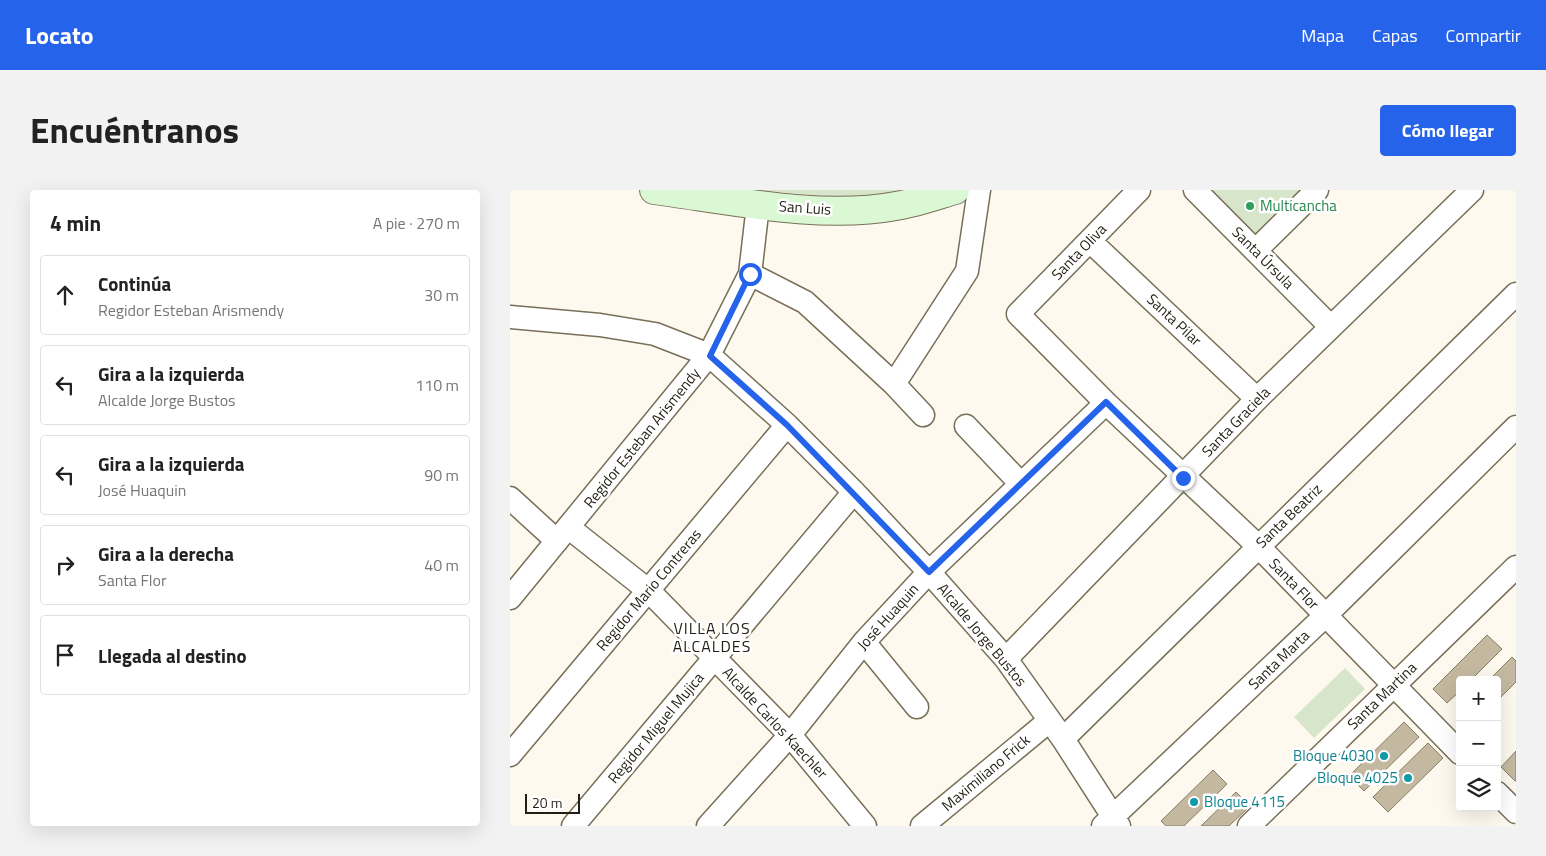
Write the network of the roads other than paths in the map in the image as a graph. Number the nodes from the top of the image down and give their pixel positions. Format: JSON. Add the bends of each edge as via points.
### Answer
{"nodes":[{"id":1,"x":654,"y":190,"type":"edge"},
{"id":2,"x":955,"y":190,"type":"edge"},
{"id":3,"x":979,"y":190,"type":"edge"},
{"id":4,"x":1139,"y":190,"type":"edge"},
{"id":5,"x":1195,"y":190,"type":"edge"},
{"id":6,"x":1317,"y":190,"type":"edge"},
{"id":7,"x":1472,"y":190,"type":"edge"},
{"id":8,"x":758,"y":205,"type":"junction"},
{"id":9,"x":1090,"y":241,"type":"junction"},
{"id":10,"x":1256,"y":250,"type":"junction"},
{"id":11,"x":750,"y":274,"type":"junction"},
{"id":12,"x":1516,"y":294,"type":"edge"},
{"id":13,"x":1018,"y":314,"type":"joint"},
{"id":14,"x":510,"y":316,"type":"edge"},
{"id":15,"x":1332,"y":327,"type":"junction"},
{"id":16,"x":710,"y":356,"type":"junction"},
{"id":17,"x":894,"y":384,"type":"junction"},
{"id":18,"x":1257,"y":399,"type":"junction"},
{"id":19,"x":1106,"y":402,"type":"junction"},
{"id":20,"x":923,"y":415,"type":"dead end"},
{"id":21,"x":787,"y":425,"type":"junction"},
{"id":22,"x":966,"y":426,"type":"dead end"},
{"id":23,"x":1516,"y":427,"type":"edge"},
{"id":24,"x":1183,"y":478,"type":"junction"},
{"id":25,"x":1020,"y":483,"type":"junction"},
{"id":26,"x":854,"y":492,"type":"junction"},
{"id":27,"x":510,"y":498,"type":"edge"},
{"id":28,"x":563,"y":534,"type":"junction"},
{"id":29,"x":1258,"y":546,"type":"junction"},
{"id":30,"x":1516,"y":567,"type":"edge"},
{"id":31,"x":929,"y":572,"type":"junction"},
{"id":32,"x":649,"y":591,"type":"junction"},
{"id":33,"x":510,"y":598,"type":"edge"},
{"id":34,"x":1325,"y":616,"type":"junction"},
{"id":35,"x":864,"y":642,"type":"junction"},
{"id":36,"x":715,"y":658,"type":"junction"},
{"id":37,"x":1006,"y":659,"type":"junction"},
{"id":38,"x":1395,"y":684,"type":"junction"},
{"id":39,"x":917,"y":707,"type":"dead end"},
{"id":40,"x":1049,"y":721,"type":"junction"},
{"id":41,"x":790,"y":735,"type":"junction"},
{"id":42,"x":1063,"y":739,"type":"junction"},
{"id":43,"x":1456,"y":749,"type":"edge"},
{"id":44,"x":510,"y":755,"type":"edge"},
{"id":45,"x":1501,"y":797,"type":"edge"},
{"id":46,"x":1516,"y":812,"type":"edge"},
{"id":47,"x":1112,"y":823,"type":"edge"},
{"id":48,"x":574,"y":826,"type":"edge"},
{"id":49,"x":708,"y":826,"type":"edge"},
{"id":50,"x":865,"y":826,"type":"edge"},
{"id":51,"x":922,"y":826,"type":"edge"},
{"id":52,"x":1249,"y":826,"type":"edge"}],
"edges":[{"from":1,"to":8,"type":"street","name":"San Luis"},
{"from":2,"to":8,"type":"street","name":"San Luis","via":[[895,206],[839,211]]},
{"from":3,"to":17,"type":"street","via":[[967,271]]},
{"from":4,"to":9,"type":"street","name":"Santa Oliva"},
{"from":5,"to":10,"type":"street","name":"Santa Úrsula"},
{"from":6,"to":10,"type":"street"},
{"from":7,"to":15,"type":"street","name":"Santa Graciela"},
{"from":8,"to":11,"type":"street","name":"Regidor Esteban Arismendy"},
{"from":9,"to":13,"type":"street","name":"Santa Oliva"},
{"from":9,"to":18,"type":"street","name":"Santa Pilar"},
{"from":10,"to":15,"type":"street","name":"Santa Úrsula"},
{"from":11,"to":16,"type":"street","name":"Regidor Esteban Arismendy"},
{"from":11,"to":17,"type":"street","via":[[805,302]]},
{"from":12,"to":29,"type":"street","name":"Santa Beatriz"},
{"from":13,"to":19,"type":"street","name":"Santa Flor"},
{"from":14,"to":16,"type":"street","name":"Alcalde Jorge Bustos","via":[[655,334]]},
{"from":15,"to":18,"type":"street","name":"Santa Graciela"},
{"from":16,"to":21,"type":"street","name":"Alcalde Jorge Bustos"},
{"from":16,"to":28,"type":"street","name":"Regidor Esteban Arismendy"},
{"from":17,"to":20,"type":"street"},
{"from":18,"to":24,"type":"street","name":"Santa Graciela"},
{"from":19,"to":24,"type":"street","name":"Santa Flor"},
{"from":19,"to":25,"type":"street","name":"José Huaquin"},
{"from":21,"to":26,"type":"street","name":"Alcalde Jorge Bustos"},
{"from":21,"to":32,"type":"street","name":"Regidor Mario Contreras"},
{"from":22,"to":25,"type":"street"},
{"from":23,"to":34,"type":"street","name":"Santa Marta"},
{"from":24,"to":29,"type":"street","name":"Santa Flor"},
{"from":24,"to":37,"type":"street","name":"Santa Graciela"},
{"from":25,"to":31,"type":"street","name":"José Huaquin"},
{"from":26,"to":31,"type":"street","name":"Alcalde Jorge Bustos"},
{"from":26,"to":36,"type":"street","name":"Regidor Miguel Mujica"},
{"from":27,"to":28,"type":"street","name":"Alcalde Carlos Kaechler"},
{"from":28,"to":32,"type":"street","name":"Alcalde Carlos Kaechler"},
{"from":28,"to":33,"type":"street","name":"Regidor Esteban Arismendy"},
{"from":29,"to":34,"type":"street","name":"Santa Flor"},
{"from":29,"to":42,"type":"street","name":"Santa Beatriz"},
{"from":30,"to":38,"type":"street","name":"Santa Martina"},
{"from":31,"to":35,"type":"street","name":"José Huaquin"},
{"from":31,"to":37,"type":"street","name":"Alcalde Jorge Bustos"},
{"from":32,"to":36,"type":"street","name":"Alcalde Carlos Kaechler"},
{"from":32,"to":44,"type":"street","name":"Regidor Mario Contreras"},
{"from":34,"to":38,"type":"street","name":"Santa Flor"},
{"from":34,"to":47,"type":"street","name":"Santa Marta"},
{"from":35,"to":39,"type":"street"},
{"from":35,"to":41,"type":"street","name":"José Huaquin"},
{"from":36,"to":41,"type":"street","name":"Alcalde Carlos Kaechler"},
{"from":36,"to":48,"type":"street","name":"Regidor Miguel Mujica"},
{"from":37,"to":40,"type":"street","name":"Alcalde Jorge Bustos"},
{"from":38,"to":43,"type":"street","name":"Santa Flor"},
{"from":38,"to":52,"type":"street","name":"Santa Martina"},
{"from":40,"to":42,"type":"street","name":"Alcalde Jorge Bustos"},
{"from":40,"to":51,"type":"street","name":"Maximiliano Frick"},
{"from":41,"to":49,"type":"street","name":"José Huaquin"},
{"from":41,"to":50,"type":"street","name":"Alcalde Carlos Kaechler"},
{"from":42,"to":47,"type":"street","name":"Alcalde Jorge Bustos"},
{"from":45,"to":46,"type":"street"}]}
